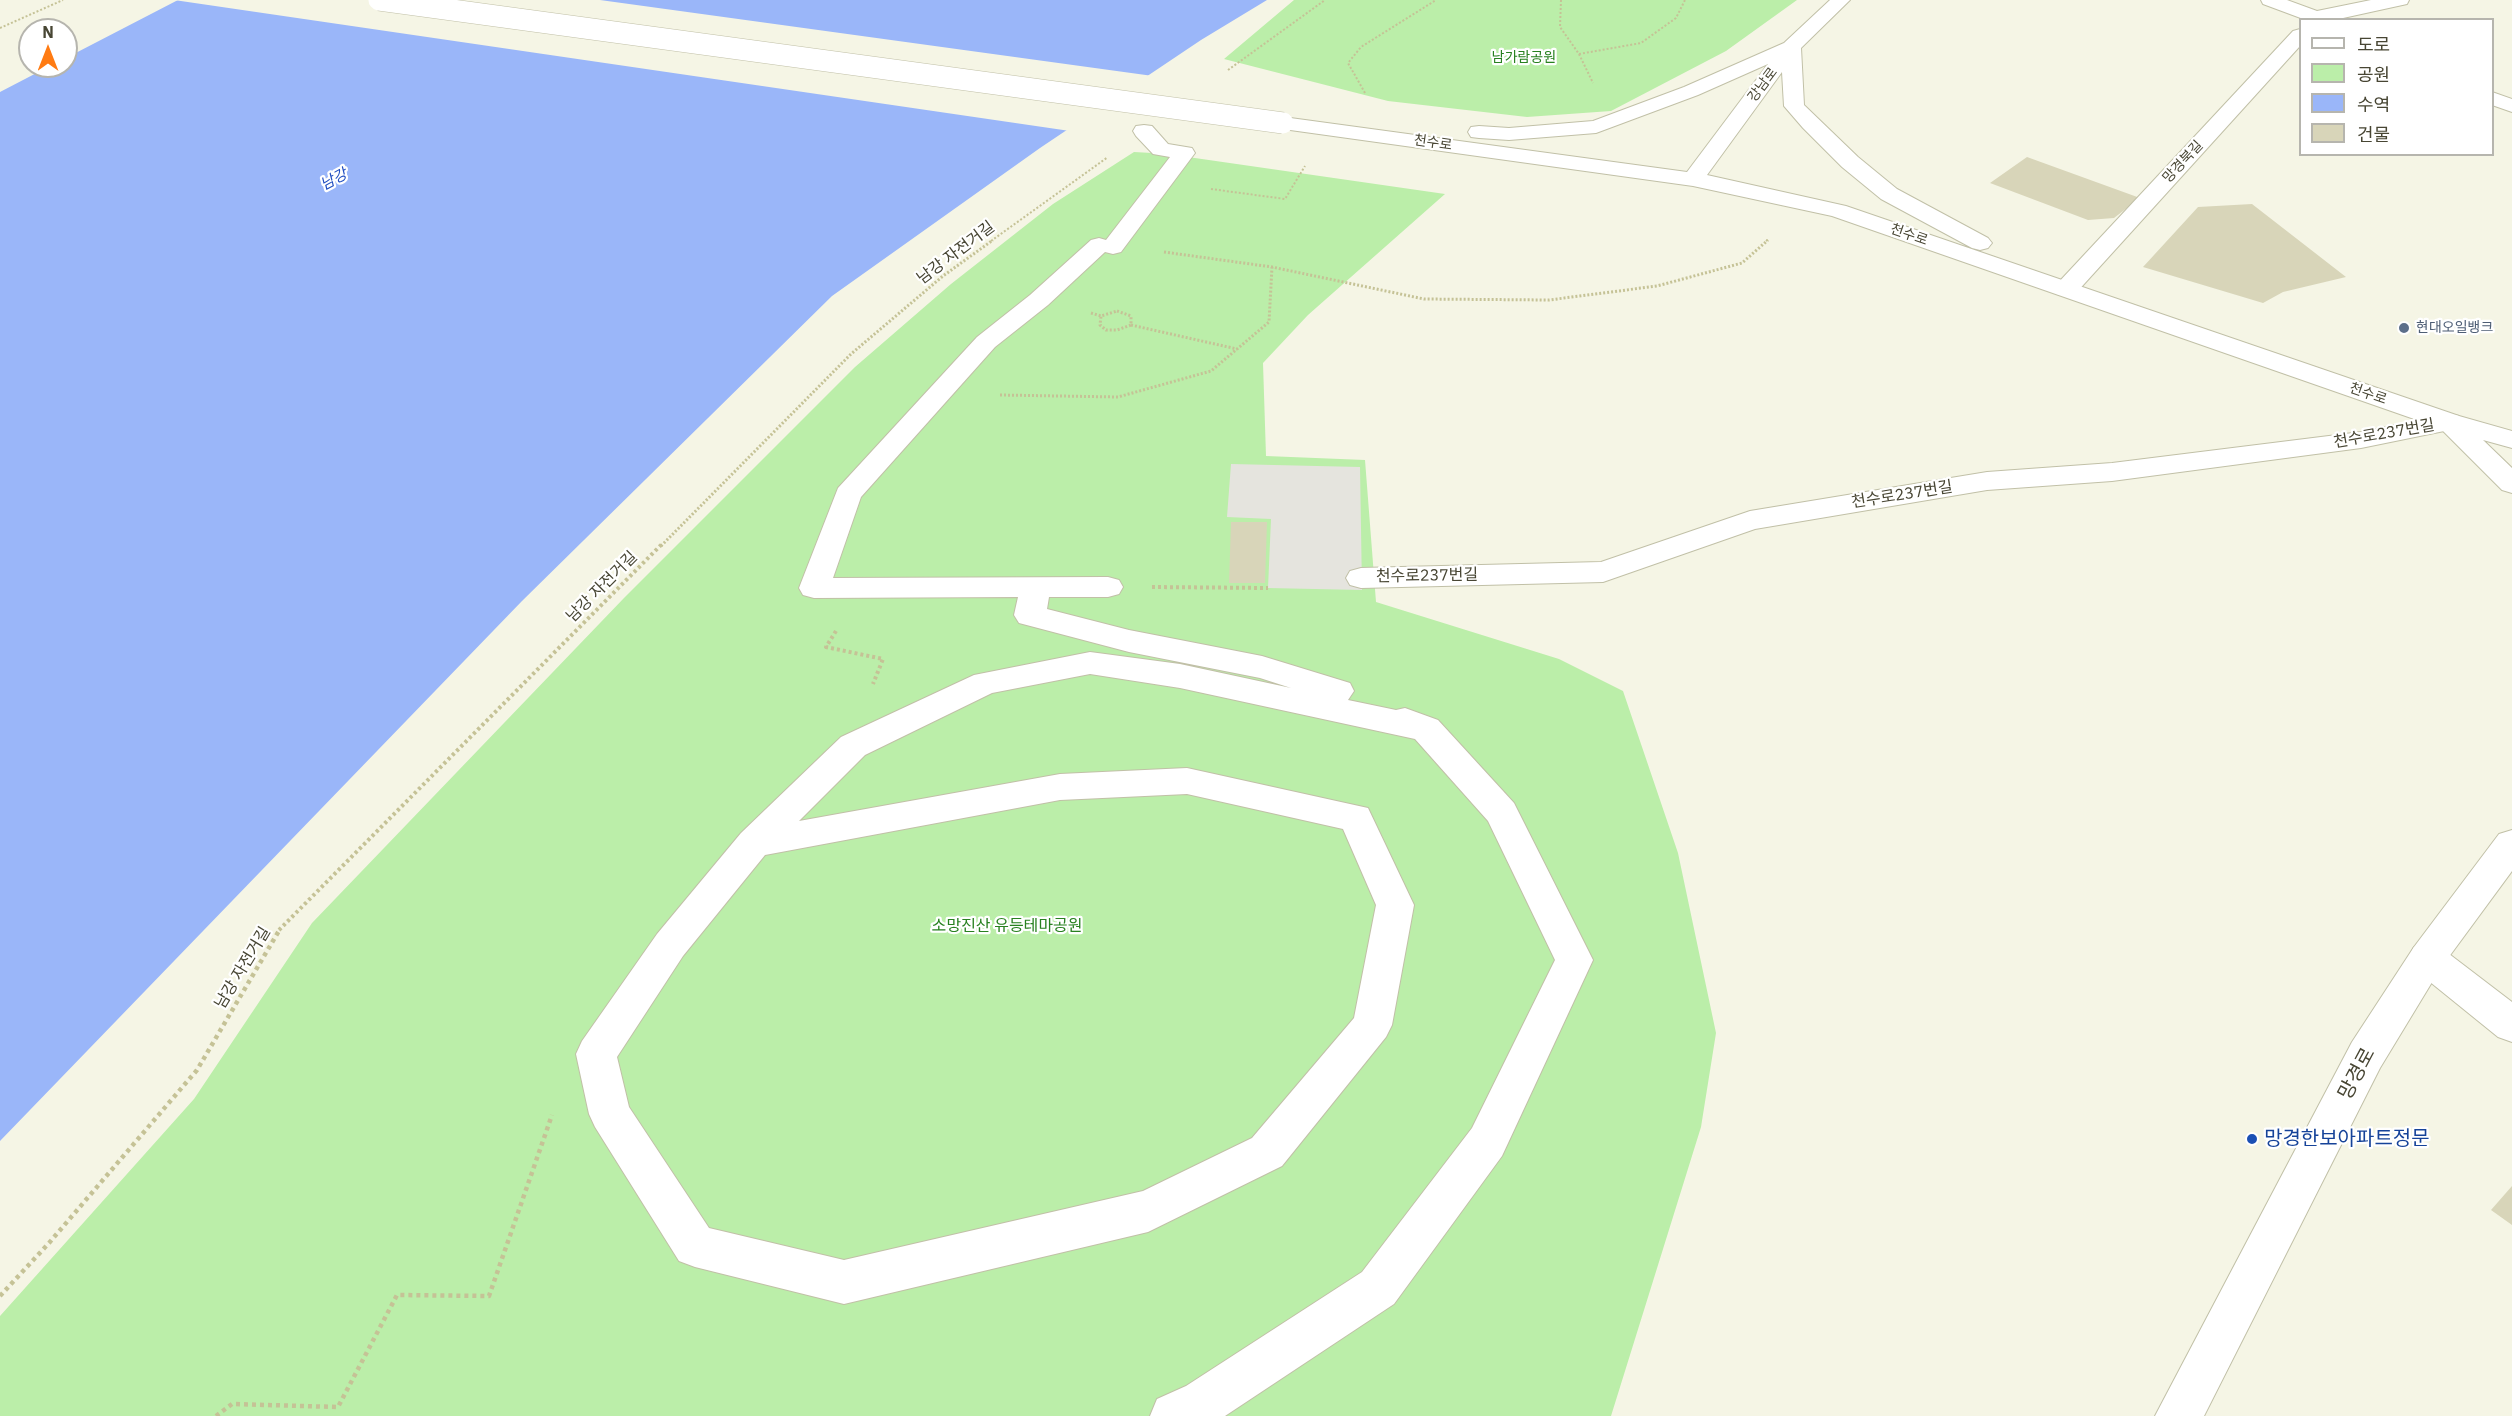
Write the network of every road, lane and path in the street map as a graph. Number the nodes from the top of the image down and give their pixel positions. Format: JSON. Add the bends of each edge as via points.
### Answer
{"nodes":[{"id":1,"x":63,"y":0,"type":"edge"},
{"id":2,"x":379,"y":0,"type":"edge"},
{"id":3,"x":1325,"y":0,"type":"edge"},
{"id":4,"x":1436,"y":0,"type":"edge"},
{"id":5,"x":1685,"y":0,"type":"edge"},
{"id":6,"x":1841,"y":0,"type":"edge"},
{"id":7,"x":2270,"y":0,"type":"edge"},
{"id":8,"x":2400,"y":0,"type":"edge"},
{"id":9,"x":2319,"y":18,"type":"edge"},
{"id":10,"x":0,"y":28,"type":"edge"},
{"id":11,"x":2299,"y":37,"type":"edge"},
{"id":12,"x":1791,"y":47,"type":"junction"},
{"id":13,"x":1579,"y":54,"type":"dead end"},
{"id":14,"x":1219,"y":77,"type":"dead end"},
{"id":15,"x":2494,"y":98,"type":"edge"},
{"id":16,"x":1369,"y":100,"type":"dead end"},
{"id":17,"x":2512,"y":106,"type":"edge"},
{"id":18,"x":1283,"y":123,"type":"junction"},
{"id":19,"x":1144,"y":131,"type":"joint"},
{"id":20,"x":1295,"y":165,"type":"dead end"},
{"id":21,"x":1693,"y":179,"type":"junction"},
{"id":22,"x":1162,"y":182,"type":"junction"},
{"id":23,"x":1759,"y":235,"type":"dead end"},
{"id":24,"x":1106,"y":246,"type":"junction"},
{"id":25,"x":1272,"y":267,"type":"junction"},
{"id":26,"x":2066,"y":289,"type":"junction"},
{"id":27,"x":1131,"y":325,"type":"junction"},
{"id":28,"x":1238,"y":349,"type":"junction"},
{"id":29,"x":936,"y":394,"type":"junction"},
{"id":30,"x":2449,"y":422,"type":"junction"},
{"id":31,"x":2512,"y":440,"type":"edge"},
{"id":32,"x":2512,"y":484,"type":"edge"},
{"id":33,"x":1362,"y":578,"type":"dead end"},
{"id":34,"x":1035,"y":587,"type":"junction"},
{"id":35,"x":1108,"y":587,"type":"joint"},
{"id":36,"x":1268,"y":588,"type":"dead end"},
{"id":37,"x":837,"y":629,"type":"dead end"},
{"id":38,"x":870,"y":692,"type":"dead end"},
{"id":39,"x":1426,"y":729,"type":"junction"},
{"id":40,"x":754,"y":843,"type":"junction"},
{"id":41,"x":2512,"y":844,"type":"edge"},
{"id":42,"x":2427,"y":958,"type":"junction"},
{"id":43,"x":2512,"y":1025,"type":"edge"},
{"id":44,"x":554,"y":1112,"type":"dead end"},
{"id":45,"x":0,"y":1296,"type":"edge"},
{"id":46,"x":216,"y":1416,"type":"edge"},
{"id":47,"x":1174,"y":1416,"type":"edge"},
{"id":48,"x":2180,"y":1416,"type":"edge"}],
"edges":[{"from":1,"to":10,"type":"path"},
{"from":2,"to":18,"type":"street","bridge":true},
{"from":3,"to":14,"type":"path"},
{"from":4,"to":16,"type":"path","via":[[1360,47],[1348,63]]},
{"from":5,"to":13,"type":"path","via":[[1676,18],[1641,43]]},
{"from":6,"to":12,"type":"street","name":"강남로"},
{"from":7,"to":9,"type":"street"},
{"from":8,"to":9,"type":"street"},
{"from":11,"to":26,"type":"street","name":"망경북길"},
{"from":12,"to":18,"type":"street","via":[[1596,127],[1509,134]]},
{"from":12,"to":21,"type":"street","name":"강남로"},
{"from":12,"to":26,"type":"street","via":[[1794,106],[1850,162],[1889,194]]},
{"from":15,"to":17,"type":"street"},
{"from":18,"to":21,"type":"street","name":"천수로"},
{"from":19,"to":22,"type":"street","via":[[1161,149],[1184,153]]},
{"from":19,"to":45,"type":"path","name":"남강 자전거길","via":[[943,276],[851,354],[277,932],[197,1070]]},
{"from":20,"to":22,"type":"path","via":[[1306,166],[1285,199]]},
{"from":21,"to":26,"type":"street","name":"천수로","via":[[1838,211]]},
{"from":22,"to":24,"type":"street"},
{"from":23,"to":25,"type":"path","via":[[1771,238],[1742,263],[1657,286],[1549,300],[1424,299]]},
{"from":24,"to":25,"type":"path"},
{"from":24,"to":29,"type":"street","via":[[986,342]]},
{"from":25,"to":28,"type":"path","via":[[1269,322]]},
{"from":26,"to":30,"type":"street","name":"천수로"},
{"from":27,"to":27,"type":"path","via":[[1112,330],[1102,328],[1099,322],[1101,316],[1117,311],[1131,316]]},
{"from":27,"to":28,"type":"path"},
{"from":28,"to":29,"type":"path","via":[[1211,371],[1118,397]]},
{"from":29,"to":34,"type":"street","via":[[848,494],[814,588]]},
{"from":30,"to":31,"type":"street","name":"천수로"},
{"from":30,"to":32,"type":"street"},
{"from":30,"to":33,"type":"street","name":"천수로237번길","via":[[2361,440],[2112,472],[1987,481],[1750,520],[1603,572]]},
{"from":34,"to":35,"type":"street"},
{"from":34,"to":39,"type":"street","via":[[1030,615],[1129,641],[1262,667],[1346,694]]},
{"from":35,"to":36,"type":"path"},
{"from":37,"to":38,"type":"path","via":[[826,647],[883,659]]},
{"from":39,"to":40,"type":"street","via":[[1180,676],[1089,663],[985,683],[853,746]]},
{"from":39,"to":47,"type":"street","via":[[1502,813],[1574,960],[1487,1142],[1378,1288],[1203,1403]]},
{"from":40,"to":40,"type":"street","via":[[1060,786],[1187,781],[1356,818],[1395,905],[1371,1025],[1267,1152],[1148,1211],[844,1282],[695,1246],[610,1114],[596,1054],[670,945]]},
{"from":41,"to":42,"type":"street","name":"망경로"},
{"from":42,"to":43,"type":"street"},
{"from":42,"to":48,"type":"street","name":"망경로","via":[[2366,1055]]},
{"from":44,"to":46,"type":"path","via":[[489,1296],[397,1295],[338,1407],[232,1404]]}]}
